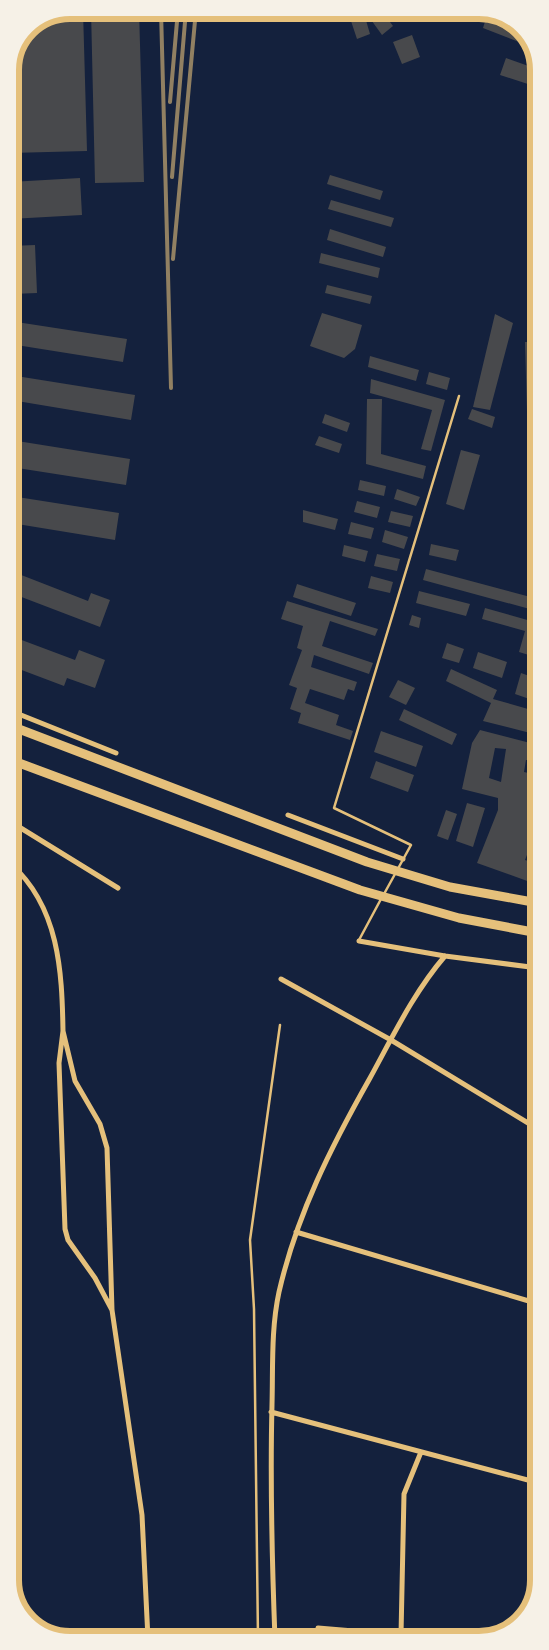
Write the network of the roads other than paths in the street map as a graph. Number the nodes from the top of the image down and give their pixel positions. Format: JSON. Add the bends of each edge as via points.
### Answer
{"nodes":[{"id":1,"x":459,"y":396,"type":"dead end"},
{"id":2,"x":19,"y":714,"type":"edge"},
{"id":3,"x":19,"y":729,"type":"edge"},
{"id":4,"x":116,"y":753,"type":"dead end"},
{"id":5,"x":19,"y":763,"type":"edge"},
{"id":6,"x":288,"y":814,"type":"dead end"},
{"id":7,"x":19,"y":827,"type":"edge"},
{"id":8,"x":403,"y":859,"type":"junction"},
{"id":9,"x":19,"y":873,"type":"edge"},
{"id":10,"x":118,"y":888,"type":"dead end"},
{"id":11,"x":530,"y":902,"type":"edge"},
{"id":12,"x":530,"y":931,"type":"edge"},
{"id":13,"x":359,"y":941,"type":"joint"},
{"id":14,"x":445,"y":956,"type":"junction"},
{"id":15,"x":530,"y":967,"type":"edge"},
{"id":16,"x":281,"y":979,"type":"dead end"},
{"id":17,"x":280,"y":1025,"type":"dead end"},
{"id":18,"x":63,"y":1031,"type":"junction"},
{"id":19,"x":391,"y":1040,"type":"junction"},
{"id":20,"x":530,"y":1124,"type":"edge"},
{"id":21,"x":296,"y":1232,"type":"junction"},
{"id":22,"x":530,"y":1301,"type":"edge"},
{"id":23,"x":112,"y":1310,"type":"junction"},
{"id":24,"x":271,"y":1412,"type":"junction"},
{"id":25,"x":421,"y":1452,"type":"junction"},
{"id":26,"x":530,"y":1481,"type":"edge"},
{"id":27,"x":318,"y":1628,"type":"dead end"},
{"id":28,"x":148,"y":1631,"type":"edge"},
{"id":29,"x":258,"y":1631,"type":"edge"},
{"id":30,"x":275,"y":1631,"type":"edge"},
{"id":31,"x":354,"y":1631,"type":"edge"},
{"id":32,"x":401,"y":1631,"type":"edge"}],
"edges":[{"from":1,"to":8,"type":"lane","via":[[334,808],[410,845]]},
{"from":2,"to":4,"type":"street"},
{"from":3,"to":11,"type":"highway","via":[[403,874]]},
{"from":5,"to":12,"type":"highway","via":[[360,890],[459,918]]},
{"from":6,"to":8,"type":"street"},
{"from":7,"to":10,"type":"street"},
{"from":8,"to":13,"type":"lane"},
{"from":9,"to":18,"type":"street","via":[[34,891],[51,925],[60,969]]},
{"from":13,"to":14,"type":"street"},
{"from":14,"to":15,"type":"street"},
{"from":14,"to":19,"type":"street","via":[[433,970]]},
{"from":16,"to":19,"type":"street"},
{"from":17,"to":29,"type":"lane","via":[[250,1240],[254,1309]]},
{"from":18,"to":23,"type":"street","via":[[76,1081],[100,1124],[107,1148]]},
{"from":18,"to":23,"type":"street","via":[[59,1063],[68,1240],[95,1278]]},
{"from":19,"to":20,"type":"street"},
{"from":19,"to":21,"type":"street","via":[[316,1179]]},
{"from":21,"to":22,"type":"street"},
{"from":21,"to":24,"type":"street","via":[[274,1322]]},
{"from":23,"to":28,"type":"street","via":[[142,1514]]},
{"from":24,"to":25,"type":"street"},
{"from":24,"to":30,"type":"street","via":[[269,1493]]},
{"from":25,"to":26,"type":"street"},
{"from":25,"to":32,"type":"street","via":[[404,1494]]},
{"from":27,"to":31,"type":"street"}]}
